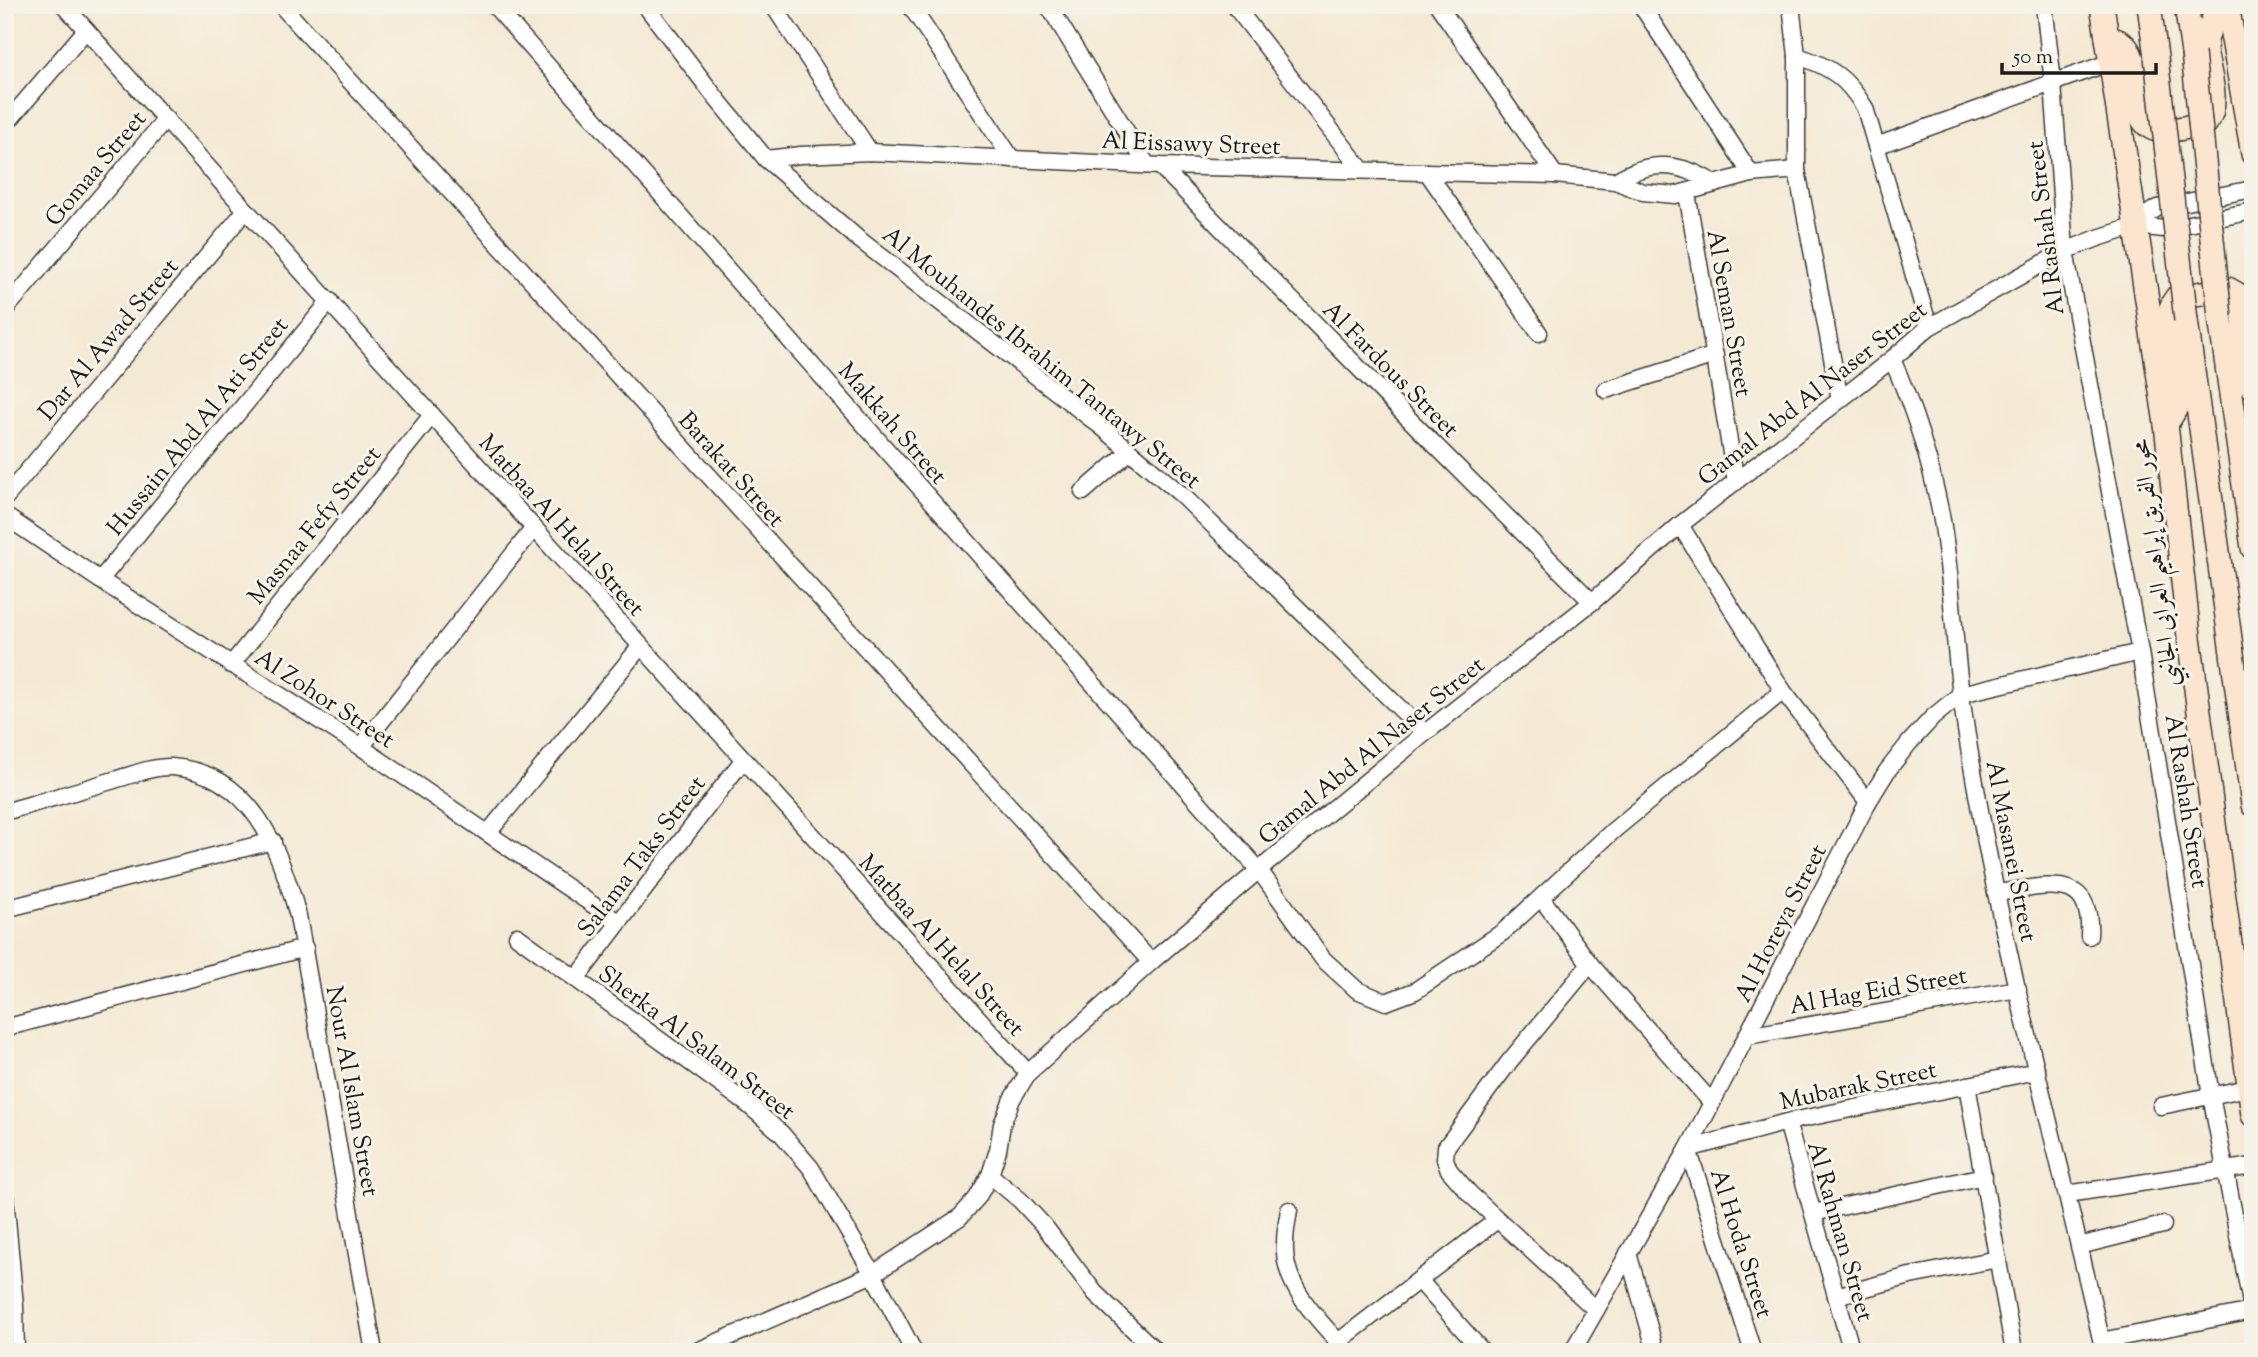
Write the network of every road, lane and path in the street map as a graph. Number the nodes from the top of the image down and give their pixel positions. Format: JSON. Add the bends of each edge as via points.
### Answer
{"nodes":[{"id":1,"x":64,"y":5,"type":"edge"},
{"id":2,"x":281,"y":5,"type":"edge"},
{"id":3,"x":494,"y":5,"type":"edge"},
{"id":4,"x":645,"y":5,"type":"edge"},
{"id":5,"x":773,"y":5,"type":"edge"},
{"id":6,"x":910,"y":5,"type":"edge"},
{"id":7,"x":1048,"y":5,"type":"edge"},
{"id":8,"x":1234,"y":5,"type":"edge"},
{"id":9,"x":1438,"y":5,"type":"edge"},
{"id":10,"x":1642,"y":5,"type":"edge"},
{"id":11,"x":1791,"y":5,"type":"edge"},
{"id":12,"x":2044,"y":5,"type":"edge"},
{"id":13,"x":2102,"y":5,"type":"edge"},
{"id":14,"x":2149,"y":5,"type":"edge"},
{"id":15,"x":2186,"y":5,"type":"edge"},
{"id":16,"x":2220,"y":5,"type":"edge"},
{"id":17,"x":2227,"y":5,"type":"edge"},
{"id":18,"x":86,"y":30,"type":"junction"},
{"id":19,"x":2107,"y":38,"type":"junction"},
{"id":20,"x":1797,"y":56,"type":"junction"},
{"id":21,"x":2111,"y":62,"type":"junction"},
{"id":22,"x":2053,"y":83,"type":"junction"},
{"id":23,"x":166,"y":119,"type":"junction"},
{"id":24,"x":5,"y":125,"type":"edge"},
{"id":25,"x":1876,"y":146,"type":"junction"},
{"id":26,"x":870,"y":152,"type":"junction"},
{"id":27,"x":2253,"y":154,"type":"edge"},
{"id":28,"x":766,"y":159,"type":"junction"},
{"id":29,"x":1012,"y":159,"type":"junction"},
{"id":30,"x":1153,"y":166,"type":"junction"},
{"id":31,"x":1362,"y":170,"type":"junction"},
{"id":32,"x":1797,"y":170,"type":"junction"},
{"id":33,"x":1427,"y":172,"type":"junction"},
{"id":34,"x":1751,"y":174,"type":"junction"},
{"id":35,"x":1555,"y":175,"type":"junction"},
{"id":36,"x":1615,"y":181,"type":"junction"},
{"id":37,"x":1715,"y":184,"type":"junction"},
{"id":38,"x":2253,"y":189,"type":"edge"},
{"id":39,"x":1687,"y":193,"type":"junction"},
{"id":40,"x":246,"y":210,"type":"junction"},
{"id":41,"x":2253,"y":211,"type":"edge"},
{"id":42,"x":2136,"y":226,"type":"junction"},
{"id":43,"x":2065,"y":251,"type":"junction"},
{"id":44,"x":330,"y":301,"type":"junction"},
{"id":45,"x":5,"y":310,"type":"edge"},
{"id":46,"x":1929,"y":327,"type":"junction"},
{"id":47,"x":1539,"y":333,"type":"dead end"},
{"id":48,"x":1714,"y":355,"type":"junction"},
{"id":49,"x":1892,"y":359,"type":"junction"},
{"id":50,"x":2253,"y":387,"type":"edge"},
{"id":51,"x":1606,"y":390,"type":"dead end"},
{"id":52,"x":1840,"y":400,"type":"junction"},
{"id":53,"x":432,"y":415,"type":"junction"},
{"id":54,"x":2166,"y":424,"type":"junction"},
{"id":55,"x":1130,"y":451,"type":"junction"},
{"id":56,"x":1736,"y":482,"type":"junction"},
{"id":57,"x":1083,"y":492,"type":"dead end"},
{"id":58,"x":5,"y":498,"type":"edge"},
{"id":59,"x":5,"y":516,"type":"edge"},
{"id":60,"x":1680,"y":525,"type":"junction"},
{"id":61,"x":534,"y":528,"type":"junction"},
{"id":62,"x":2253,"y":548,"type":"edge"},
{"id":63,"x":100,"y":580,"type":"junction"},
{"id":64,"x":1592,"y":602,"type":"junction"},
{"id":65,"x":640,"y":646,"type":"junction"},
{"id":66,"x":2140,"y":652,"type":"junction"},
{"id":67,"x":231,"y":665,"type":"junction"},
{"id":68,"x":1783,"y":691,"type":"junction"},
{"id":69,"x":1961,"y":694,"type":"junction"},
{"id":70,"x":1425,"y":733,"type":"junction"},
{"id":71,"x":360,"y":747,"type":"junction"},
{"id":72,"x":743,"y":761,"type":"junction"},
{"id":73,"x":1868,"y":802,"type":"junction"},
{"id":74,"x":2253,"y":805,"type":"edge"},
{"id":75,"x":5,"y":812,"type":"edge"},
{"id":76,"x":488,"y":833,"type":"junction"},
{"id":77,"x":273,"y":841,"type":"junction"},
{"id":78,"x":1259,"y":870,"type":"junction"},
{"id":79,"x":1996,"y":893,"type":"junction"},
{"id":80,"x":1542,"y":899,"type":"junction"},
{"id":81,"x":5,"y":909,"type":"edge"},
{"id":82,"x":618,"y":922,"type":"junction"},
{"id":83,"x":517,"y":936,"type":"dead end"},
{"id":84,"x":2089,"y":936,"type":"dead end"},
{"id":85,"x":305,"y":948,"type":"junction"},
{"id":86,"x":1151,"y":962,"type":"junction"},
{"id":87,"x":1590,"y":964,"type":"junction"},
{"id":88,"x":576,"y":979,"type":"junction"},
{"id":89,"x":2018,"y":989,"type":"junction"},
{"id":90,"x":5,"y":1028,"type":"edge"},
{"id":91,"x":1747,"y":1036,"type":"junction"},
{"id":92,"x":2037,"y":1071,"type":"junction"},
{"id":93,"x":1028,"y":1073,"type":"junction"},
{"id":94,"x":1968,"y":1085,"type":"junction"},
{"id":95,"x":2248,"y":1088,"type":"junction"},
{"id":96,"x":2211,"y":1096,"type":"junction"},
{"id":97,"x":1712,"y":1103,"type":"junction"},
{"id":98,"x":2161,"y":1106,"type":"dead end"},
{"id":99,"x":2253,"y":1115,"type":"edge"},
{"id":100,"x":1787,"y":1122,"type":"junction"},
{"id":101,"x":1688,"y":1149,"type":"junction"},
{"id":102,"x":2253,"y":1166,"type":"edge"},
{"id":103,"x":2225,"y":1170,"type":"junction"},
{"id":104,"x":990,"y":1175,"type":"junction"},
{"id":105,"x":1983,"y":1176,"type":"junction"},
{"id":106,"x":2067,"y":1194,"type":"junction"},
{"id":107,"x":5,"y":1197,"type":"edge"},
{"id":108,"x":1289,"y":1210,"type":"dead end"},
{"id":109,"x":1813,"y":1213,"type":"junction"},
{"id":110,"x":1497,"y":1220,"type":"junction"},
{"id":111,"x":2163,"y":1225,"type":"dead end"},
{"id":112,"x":2079,"y":1246,"type":"junction"},
{"id":113,"x":1628,"y":1253,"type":"junction"},
{"id":114,"x":1998,"y":1259,"type":"junction"},
{"id":115,"x":873,"y":1274,"type":"junction"},
{"id":116,"x":1419,"y":1280,"type":"junction"},
{"id":117,"x":1836,"y":1296,"type":"junction"},
{"id":118,"x":1596,"y":1310,"type":"junction"},
{"id":119,"x":2252,"y":1312,"type":"edge"},
{"id":120,"x":1342,"y":1347,"type":"edge"},
{"id":121,"x":2100,"y":1348,"type":"edge"},
{"id":122,"x":16,"y":1352,"type":"edge"},
{"id":123,"x":374,"y":1352,"type":"edge"},
{"id":124,"x":695,"y":1352,"type":"edge"},
{"id":125,"x":914,"y":1352,"type":"edge"},
{"id":126,"x":1157,"y":1352,"type":"edge"},
{"id":127,"x":1483,"y":1352,"type":"edge"},
{"id":128,"x":1572,"y":1352,"type":"edge"},
{"id":129,"x":1657,"y":1352,"type":"edge"},
{"id":130,"x":1753,"y":1352,"type":"edge"},
{"id":131,"x":1852,"y":1352,"type":"edge"},
{"id":132,"x":2014,"y":1352,"type":"edge"}],
"edges":[{"from":1,"to":18,"type":"street","name":"Matbaa Al Helal Street"},
{"from":2,"to":86,"type":"street","name":"Barakat Street"},
{"from":3,"to":78,"type":"street","name":"Makkah Street"},
{"from":4,"to":28,"type":"street","name":"Al Mouhandes Ibrahim Tantawy Street"},
{"from":5,"to":26,"type":"street"},
{"from":6,"to":29,"type":"street"},
{"from":7,"to":30,"type":"street","name":"Al Fardous Street"},
{"from":8,"to":31,"type":"street"},
{"from":9,"to":35,"type":"street"},
{"from":10,"to":34,"type":"street"},
{"from":11,"to":20,"type":"street"},
{"from":12,"to":22,"type":"street","name":"Al Rashah Street"},
{"from":13,"to":19,"type":"street","name":"محور الفريق إبراهيم العرابى الجانبي"},
{"from":14,"to":74,"type":"street","bridge":true,"via":[[2186,320]]},
{"from":15,"to":62,"type":"street","bridge":true,"via":[[2220,317]]},
{"from":16,"to":19,"type":"street","via":[[2206,40],[2214,104],[2206,123],[2162,131],[2148,125],[2140,113],[2132,56],[2120,41]]},
{"from":17,"to":27,"type":"street"},
{"from":18,"to":23,"type":"street","name":"Matbaa Al Helal Street"},
{"from":18,"to":24,"type":"street"},
{"from":19,"to":21,"type":"street","name":"محور الفريق إبراهيم العرابى الجانبي"},
{"from":20,"to":25,"type":"street","via":[[1839,74],[1855,90]]},
{"from":20,"to":32,"type":"street"},
{"from":21,"to":22,"type":"street"},
{"from":21,"to":42,"type":"street","name":"محور الفريق إبراهيم العرابى الجانبي"},
{"from":22,"to":25,"type":"street"},
{"from":22,"to":43,"type":"street","name":"Al Rashah Street"},
{"from":23,"to":40,"type":"street","name":"Matbaa Al Helal Street"},
{"from":23,"to":45,"type":"street","name":"Gomaa Street"},
{"from":25,"to":46,"type":"street"},
{"from":26,"to":28,"type":"street","name":"Al Eissawy Street"},
{"from":26,"to":29,"type":"street","name":"Al Eissawy Street"},
{"from":28,"to":55,"type":"street","name":"Al Mouhandes Ibrahim Tantawy Street","via":[[856,237]]},
{"from":29,"to":30,"type":"street","name":"Al Eissawy Street"},
{"from":30,"to":31,"type":"street","name":"Al Eissawy Street"},
{"from":30,"to":64,"type":"street","name":"Al Fardous Street"},
{"from":31,"to":33,"type":"street","name":"Al Eissawy Street"},
{"from":32,"to":34,"type":"street","name":"Al Eissawy Street"},
{"from":32,"to":52,"type":"street"},
{"from":33,"to":35,"type":"street","name":"Al Eissawy Street"},
{"from":33,"to":47,"type":"street"},
{"from":34,"to":37,"type":"street","name":"Al Eissawy Street"},
{"from":35,"to":36,"type":"street","name":"Al Eissawy Street"},
{"from":36,"to":37,"type":"street","via":[[1631,171],[1666,165],[1700,174]]},
{"from":36,"to":39,"type":"street","name":"Al Eissawy Street","via":[[1659,195]]},
{"from":37,"to":39,"type":"street","name":"Al Eissawy Street"},
{"from":38,"to":42,"type":"street","name":"Gamal Abd Al Naser Street","via":[[2157,208]]},
{"from":39,"to":48,"type":"street","name":"Al Seman Street"},
{"from":40,"to":44,"type":"street","name":"Matbaa Al Helal Street"},
{"from":40,"to":58,"type":"street","name":"Dar Al Awad Street"},
{"from":41,"to":42,"type":"street","name":"Gamal Abd Al Naser Street","via":[[2164,229]]},
{"from":42,"to":43,"type":"street","name":"Gamal Abd Al Naser Street"},
{"from":42,"to":54,"type":"street","name":"محور الفريق إبراهيم العرابى الجانبي"},
{"from":43,"to":46,"type":"street","name":"Gamal Abd Al Naser Street"},
{"from":43,"to":66,"type":"street","name":"Al Rashah Street"},
{"from":44,"to":53,"type":"street","name":"Matbaa Al Helal Street"},
{"from":44,"to":63,"type":"street","name":"Hussain Abd Al Ati Street"},
{"from":46,"to":49,"type":"street","name":"Gamal Abd Al Naser Street"},
{"from":48,"to":51,"type":"street"},
{"from":48,"to":56,"type":"street","name":"Al Seman Street"},
{"from":49,"to":52,"type":"street","name":"Gamal Abd Al Naser Street"},
{"from":49,"to":69,"type":"street","name":"Al Masanei Street","via":[[1913,407],[1941,515]]},
{"from":50,"to":54,"type":"street","via":[[2246,375],[2241,298],[2228,289],[2176,297],[2168,313],[2179,398]]},
{"from":52,"to":56,"type":"street","name":"Gamal Abd Al Naser Street"},
{"from":53,"to":61,"type":"street","name":"Matbaa Al Helal Street"},
{"from":53,"to":67,"type":"street","name":"Masnaa Fefy Street"},
{"from":54,"to":95,"type":"street","name":"محور الفريق إبراهيم العرابى الجانبي"},
{"from":55,"to":57,"type":"street"},
{"from":55,"to":70,"type":"street","name":"Al Mouhandes Ibrahim Tantawy Street","via":[[1183,496]]},
{"from":56,"to":60,"type":"street","name":"Gamal Abd Al Naser Street"},
{"from":59,"to":63,"type":"street","name":"Al Zohor Street"},
{"from":60,"to":64,"type":"street","name":"Gamal Abd Al Naser Street"},
{"from":60,"to":68,"type":"street"},
{"from":61,"to":65,"type":"street","name":"Matbaa Al Helal Street"},
{"from":61,"to":71,"type":"street"},
{"from":63,"to":67,"type":"street","name":"Al Zohor Street"},
{"from":64,"to":70,"type":"street","name":"Gamal Abd Al Naser Street"},
{"from":65,"to":72,"type":"street","name":"Matbaa Al Helal Street"},
{"from":65,"to":76,"type":"street"},
{"from":66,"to":69,"type":"street","name":"Al Horeya Street"},
{"from":66,"to":96,"type":"street","name":"Al Rashah Street"},
{"from":67,"to":71,"type":"street","name":"Al Zohor Street"},
{"from":68,"to":73,"type":"street"},
{"from":68,"to":80,"type":"street","name":"Makkah Street","via":[[1614,830]]},
{"from":69,"to":73,"type":"street","name":"Al Horeya Street","via":[[1909,743]]},
{"from":69,"to":79,"type":"street","name":"Al Masanei Street"},
{"from":70,"to":78,"type":"street","name":"Gamal Abd Al Naser Street"},
{"from":71,"to":76,"type":"street","name":"Al Zohor Street"},
{"from":72,"to":82,"type":"street","name":"Salama Taks Street"},
{"from":72,"to":93,"type":"street","name":"Matbaa Al Helal Street"},
{"from":73,"to":91,"type":"street","name":"Al Horeya Street"},
{"from":75,"to":77,"type":"street","name":"Nour Al Islam Street","via":[[170,766],[199,772],[226,785],[249,805]]},
{"from":76,"to":82,"type":"street","name":"Al Zohor Street"},
{"from":77,"to":81,"type":"street"},
{"from":77,"to":85,"type":"street","name":"Nour Al Islam Street"},
{"from":78,"to":80,"type":"street","name":"Makkah Street","via":[[1323,960],[1357,990],[1386,1002],[1415,991],[1503,932]]},
{"from":78,"to":86,"type":"street","name":"Gamal Abd Al Naser Street"},
{"from":79,"to":84,"type":"street","via":[[2063,886],[2076,891],[2086,904]]},
{"from":79,"to":89,"type":"street","name":"Al Masanei Street"},
{"from":80,"to":87,"type":"street"},
{"from":82,"to":88,"type":"street","name":"Salama Taks Street"},
{"from":83,"to":88,"type":"street","name":"Sherka Al Salam Street"},
{"from":85,"to":90,"type":"street"},
{"from":85,"to":123,"type":"street","name":"Nour Al Islam Street"},
{"from":86,"to":93,"type":"street","name":"Gamal Abd Al Naser Street"},
{"from":87,"to":97,"type":"street"},
{"from":87,"to":110,"type":"street","via":[[1446,1147],[1449,1170]]},
{"from":88,"to":115,"type":"street","name":"Sherka Al Salam Street","via":[[781,1133],[811,1168]]},
{"from":89,"to":91,"type":"street","name":"Al Hag Eid Street"},
{"from":89,"to":92,"type":"street","name":"Al Masanei Street"},
{"from":91,"to":97,"type":"street","name":"Al Horeya Street"},
{"from":92,"to":94,"type":"street","name":"Mubarak Street"},
{"from":92,"to":106,"type":"street","name":"Al Masanei Street"},
{"from":93,"to":104,"type":"street","name":"Gamal Abd Al Naser Street","via":[[1002,1124]]},
{"from":94,"to":100,"type":"street","name":"Mubarak Street"},
{"from":94,"to":105,"type":"street"},
{"from":95,"to":96,"type":"street"},
{"from":95,"to":99,"type":"street","name":"محور الفريق إبراهيم العرابى الجانبي"},
{"from":96,"to":98,"type":"street"},
{"from":96,"to":103,"type":"street","name":"Al Rashah Street"},
{"from":97,"to":101,"type":"street","name":"Al Horeya Street"},
{"from":100,"to":101,"type":"street","name":"Mubarak Street"},
{"from":100,"to":109,"type":"street","name":"Al Rahman Street"},
{"from":101,"to":113,"type":"street","name":"Al Horeya Street"},
{"from":101,"to":130,"type":"street","name":"Al Hoda Street"},
{"from":102,"to":103,"type":"street"},
{"from":103,"to":106,"type":"street"},
{"from":103,"to":119,"type":"street","name":"Al Rashah Street"},
{"from":104,"to":115,"type":"street","name":"Gamal Abd Al Naser Street","via":[[960,1217]]},
{"from":104,"to":126,"type":"street","via":[[1045,1227],[1094,1293]]},
{"from":105,"to":109,"type":"street"},
{"from":105,"to":114,"type":"street"},
{"from":106,"to":112,"type":"street","name":"Al Masanei Street"},
{"from":107,"to":122,"type":"street"},
{"from":108,"to":120,"type":"street","via":[[1284,1245],[1288,1270],[1296,1290]]},
{"from":109,"to":117,"type":"street","name":"Al Rahman Street"},
{"from":110,"to":116,"type":"street"},
{"from":110,"to":118,"type":"street"},
{"from":111,"to":112,"type":"street"},
{"from":112,"to":121,"type":"street","name":"Al Masanei Street"},
{"from":113,"to":118,"type":"street","name":"Al Horeya Street"},
{"from":113,"to":129,"type":"street"},
{"from":114,"to":117,"type":"street"},
{"from":114,"to":132,"type":"street"},
{"from":115,"to":124,"type":"street","name":"Gamal Abd Al Naser Street"},
{"from":115,"to":125,"type":"street","name":"Sherka Al Salam Street"},
{"from":116,"to":120,"type":"street"},
{"from":116,"to":127,"type":"street"},
{"from":117,"to":131,"type":"street","name":"Al Rahman Street"},
{"from":118,"to":128,"type":"street","name":"Al Horeya Street"},
{"from":119,"to":121,"type":"street"}]}
